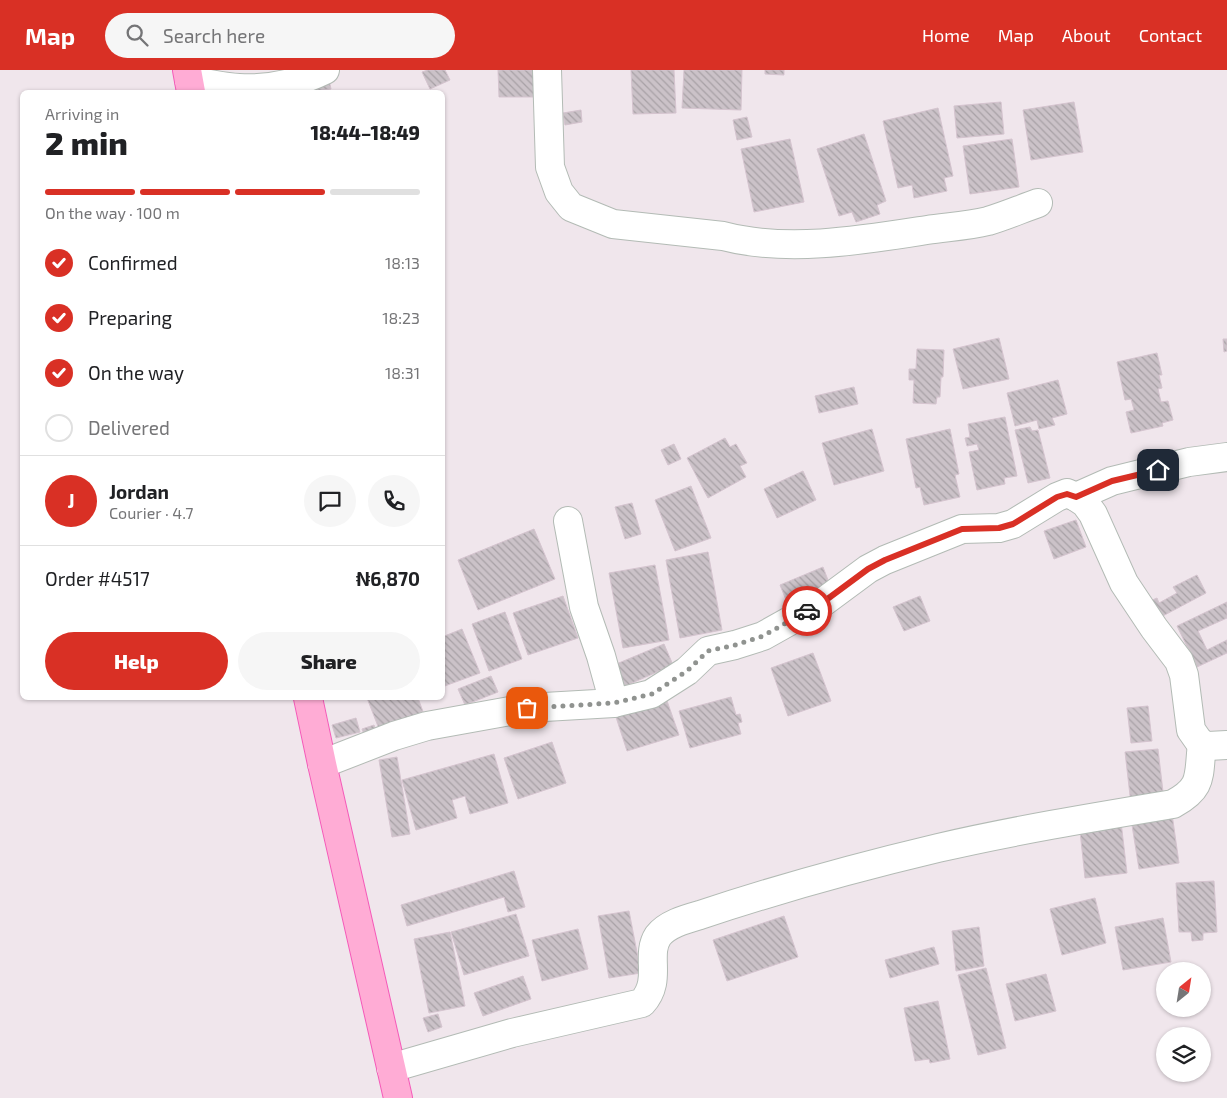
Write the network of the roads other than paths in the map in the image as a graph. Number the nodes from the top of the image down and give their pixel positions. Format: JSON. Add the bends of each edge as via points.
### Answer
{"nodes":[{"id":1,"x":325,"y":70,"type":"edge"},
{"id":2,"x":547,"y":70,"type":"edge"},
{"id":3,"x":189,"y":81,"type":"edge"},
{"id":4,"x":1038,"y":203,"type":"dead end"},
{"id":5,"x":1227,"y":457,"type":"edge"},
{"id":6,"x":1076,"y":497,"type":"junction"},
{"id":7,"x":568,"y":521,"type":"dead end"},
{"id":8,"x":308,"y":700,"type":"edge"},
{"id":9,"x":614,"y":703,"type":"junction"},
{"id":10,"x":1215,"y":745,"type":"edge"},
{"id":11,"x":322,"y":764,"type":"junction"},
{"id":12,"x":391,"y":1068,"type":"junction"},
{"id":13,"x":398,"y":1098,"type":"edge"}],
"edges":[{"from":1,"to":3,"type":"street","via":[[291,84],[269,87],[239,88]]},
{"from":2,"to":4,"type":"street","via":[[550,167],[559,192],[572,207],[613,224],[763,243],[819,243],[866,240],[987,221]]},
{"from":5,"to":6,"type":"street","via":[[1189,462],[1112,481]]},
{"from":6,"to":9,"type":"street","via":[[1067,494],[1057,497],[1013,524],[999,528],[962,529],[885,560],[822,603],[763,636],[708,651],[687,671],[652,694]]},
{"from":6,"to":10,"type":"street","via":[[1093,514],[1124,583],[1179,661],[1184,675],[1191,730]]},
{"from":7,"to":9,"type":"street","via":[[584,607]]},
{"from":8,"to":11,"type":"main road"},
{"from":9,"to":11,"type":"street","via":[[527,708],[427,726]]},
{"from":10,"to":12,"type":"street","via":[[1197,785],[1173,804],[939,848],[700,915],[674,924],[658,936],[650,995],[642,1003],[512,1034]]},
{"from":11,"to":12,"type":"main road"},
{"from":12,"to":13,"type":"main road"}]}
